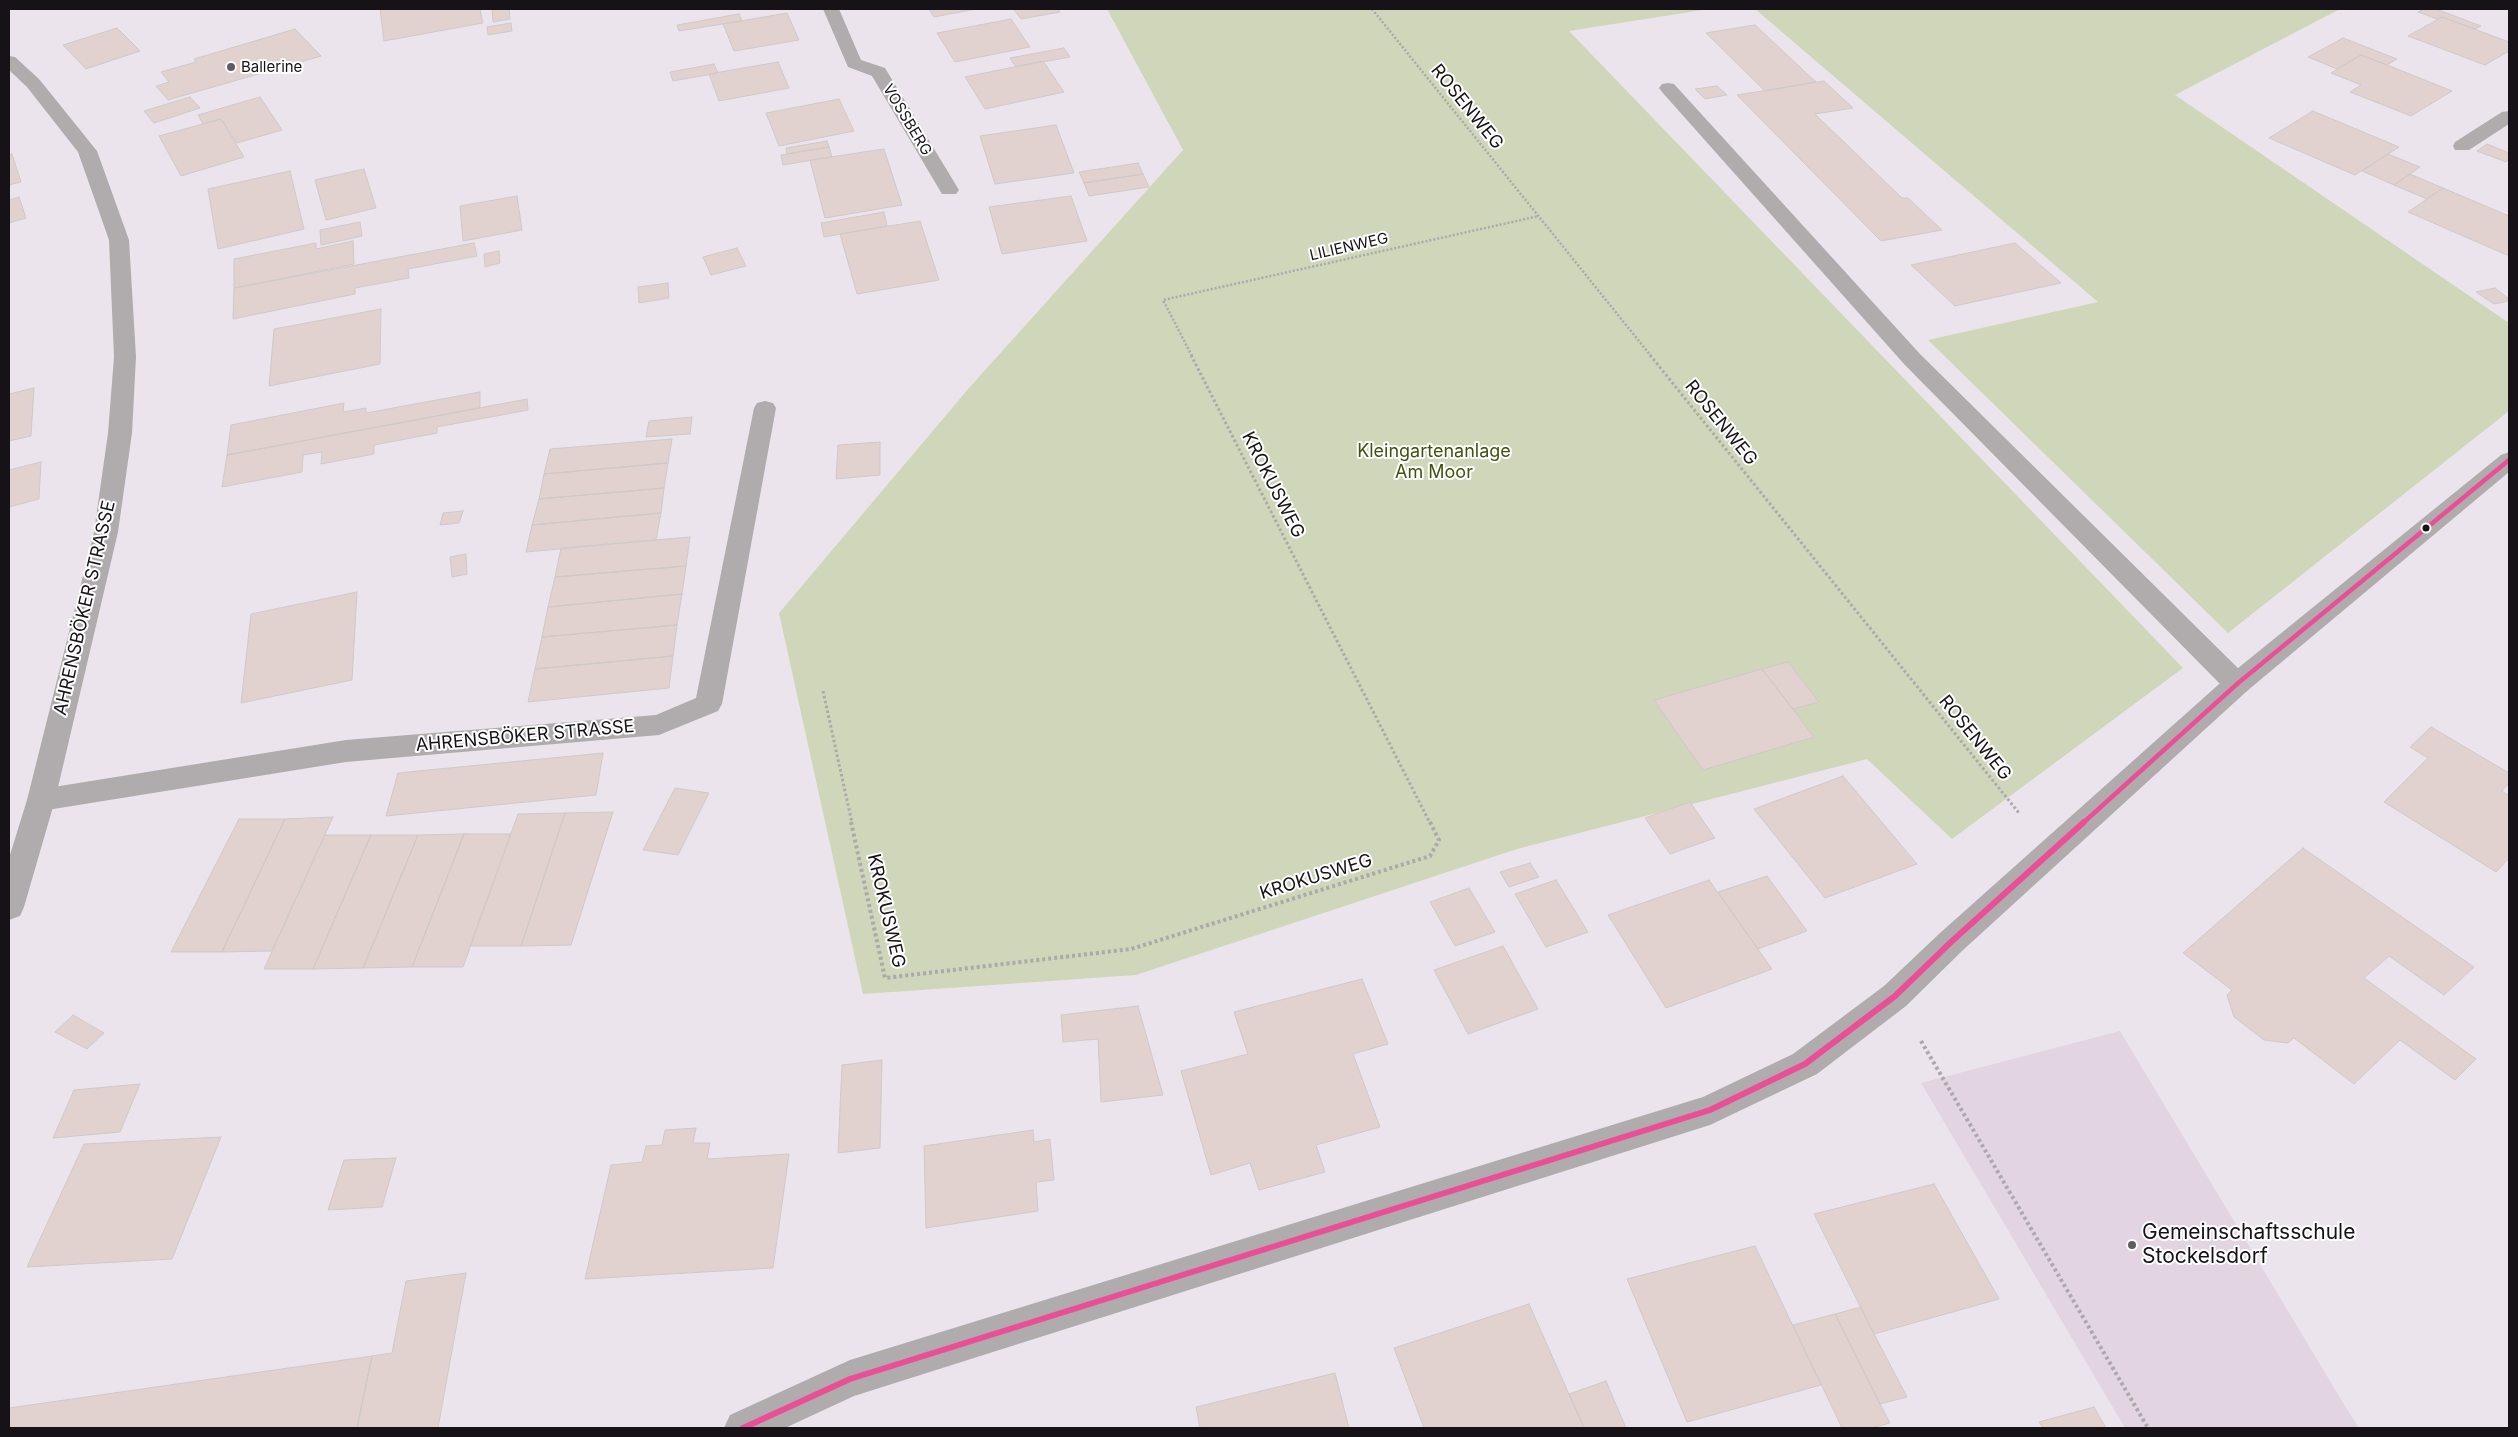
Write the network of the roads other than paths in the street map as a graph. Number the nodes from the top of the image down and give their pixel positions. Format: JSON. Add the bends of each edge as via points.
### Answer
{"nodes":[{"id":1,"x":831,"y":9,"type":"edge"},
{"id":2,"x":9,"y":61,"type":"edge"},
{"id":3,"x":1668,"y":88,"type":"dead end"},
{"id":4,"x":2509,"y":116,"type":"edge"},
{"id":5,"x":2462,"y":146,"type":"dead end"},
{"id":6,"x":949,"y":190,"type":"dead end"},
{"id":7,"x":765,"y":408,"type":"dead end"},
{"id":8,"x":2509,"y":460,"type":"edge"},
{"id":9,"x":2237,"y":684,"type":"junction"},
{"id":10,"x":41,"y":800,"type":"junction"},
{"id":11,"x":9,"y":908,"type":"edge"},
{"id":12,"x":743,"y":1428,"type":"edge"}],
"edges":[{"from":1,"to":6,"type":"street","name":"VOSSBERG","via":[[854,63],[879,72]]},
{"from":2,"to":10,"type":"street","name":"AHRENSBÖKER STRASSE","via":[[33,83],[87,151],[119,240],[125,357],[120,433],[106,532]]},
{"from":3,"to":9,"type":"street","via":[[1912,359]]},
{"from":4,"to":5,"type":"street"},
{"from":7,"to":10,"type":"street","name":"AHRENSBÖKER STRASSE","via":[[708,704],[659,724],[346,751]]},
{"from":8,"to":9,"type":"street"},
{"from":9,"to":12,"type":"street","via":[[1895,996],[1805,1064],[1710,1110],[850,1379]]},
{"from":10,"to":11,"type":"street","name":"AHRENSBÖKER STRASSE"}]}
